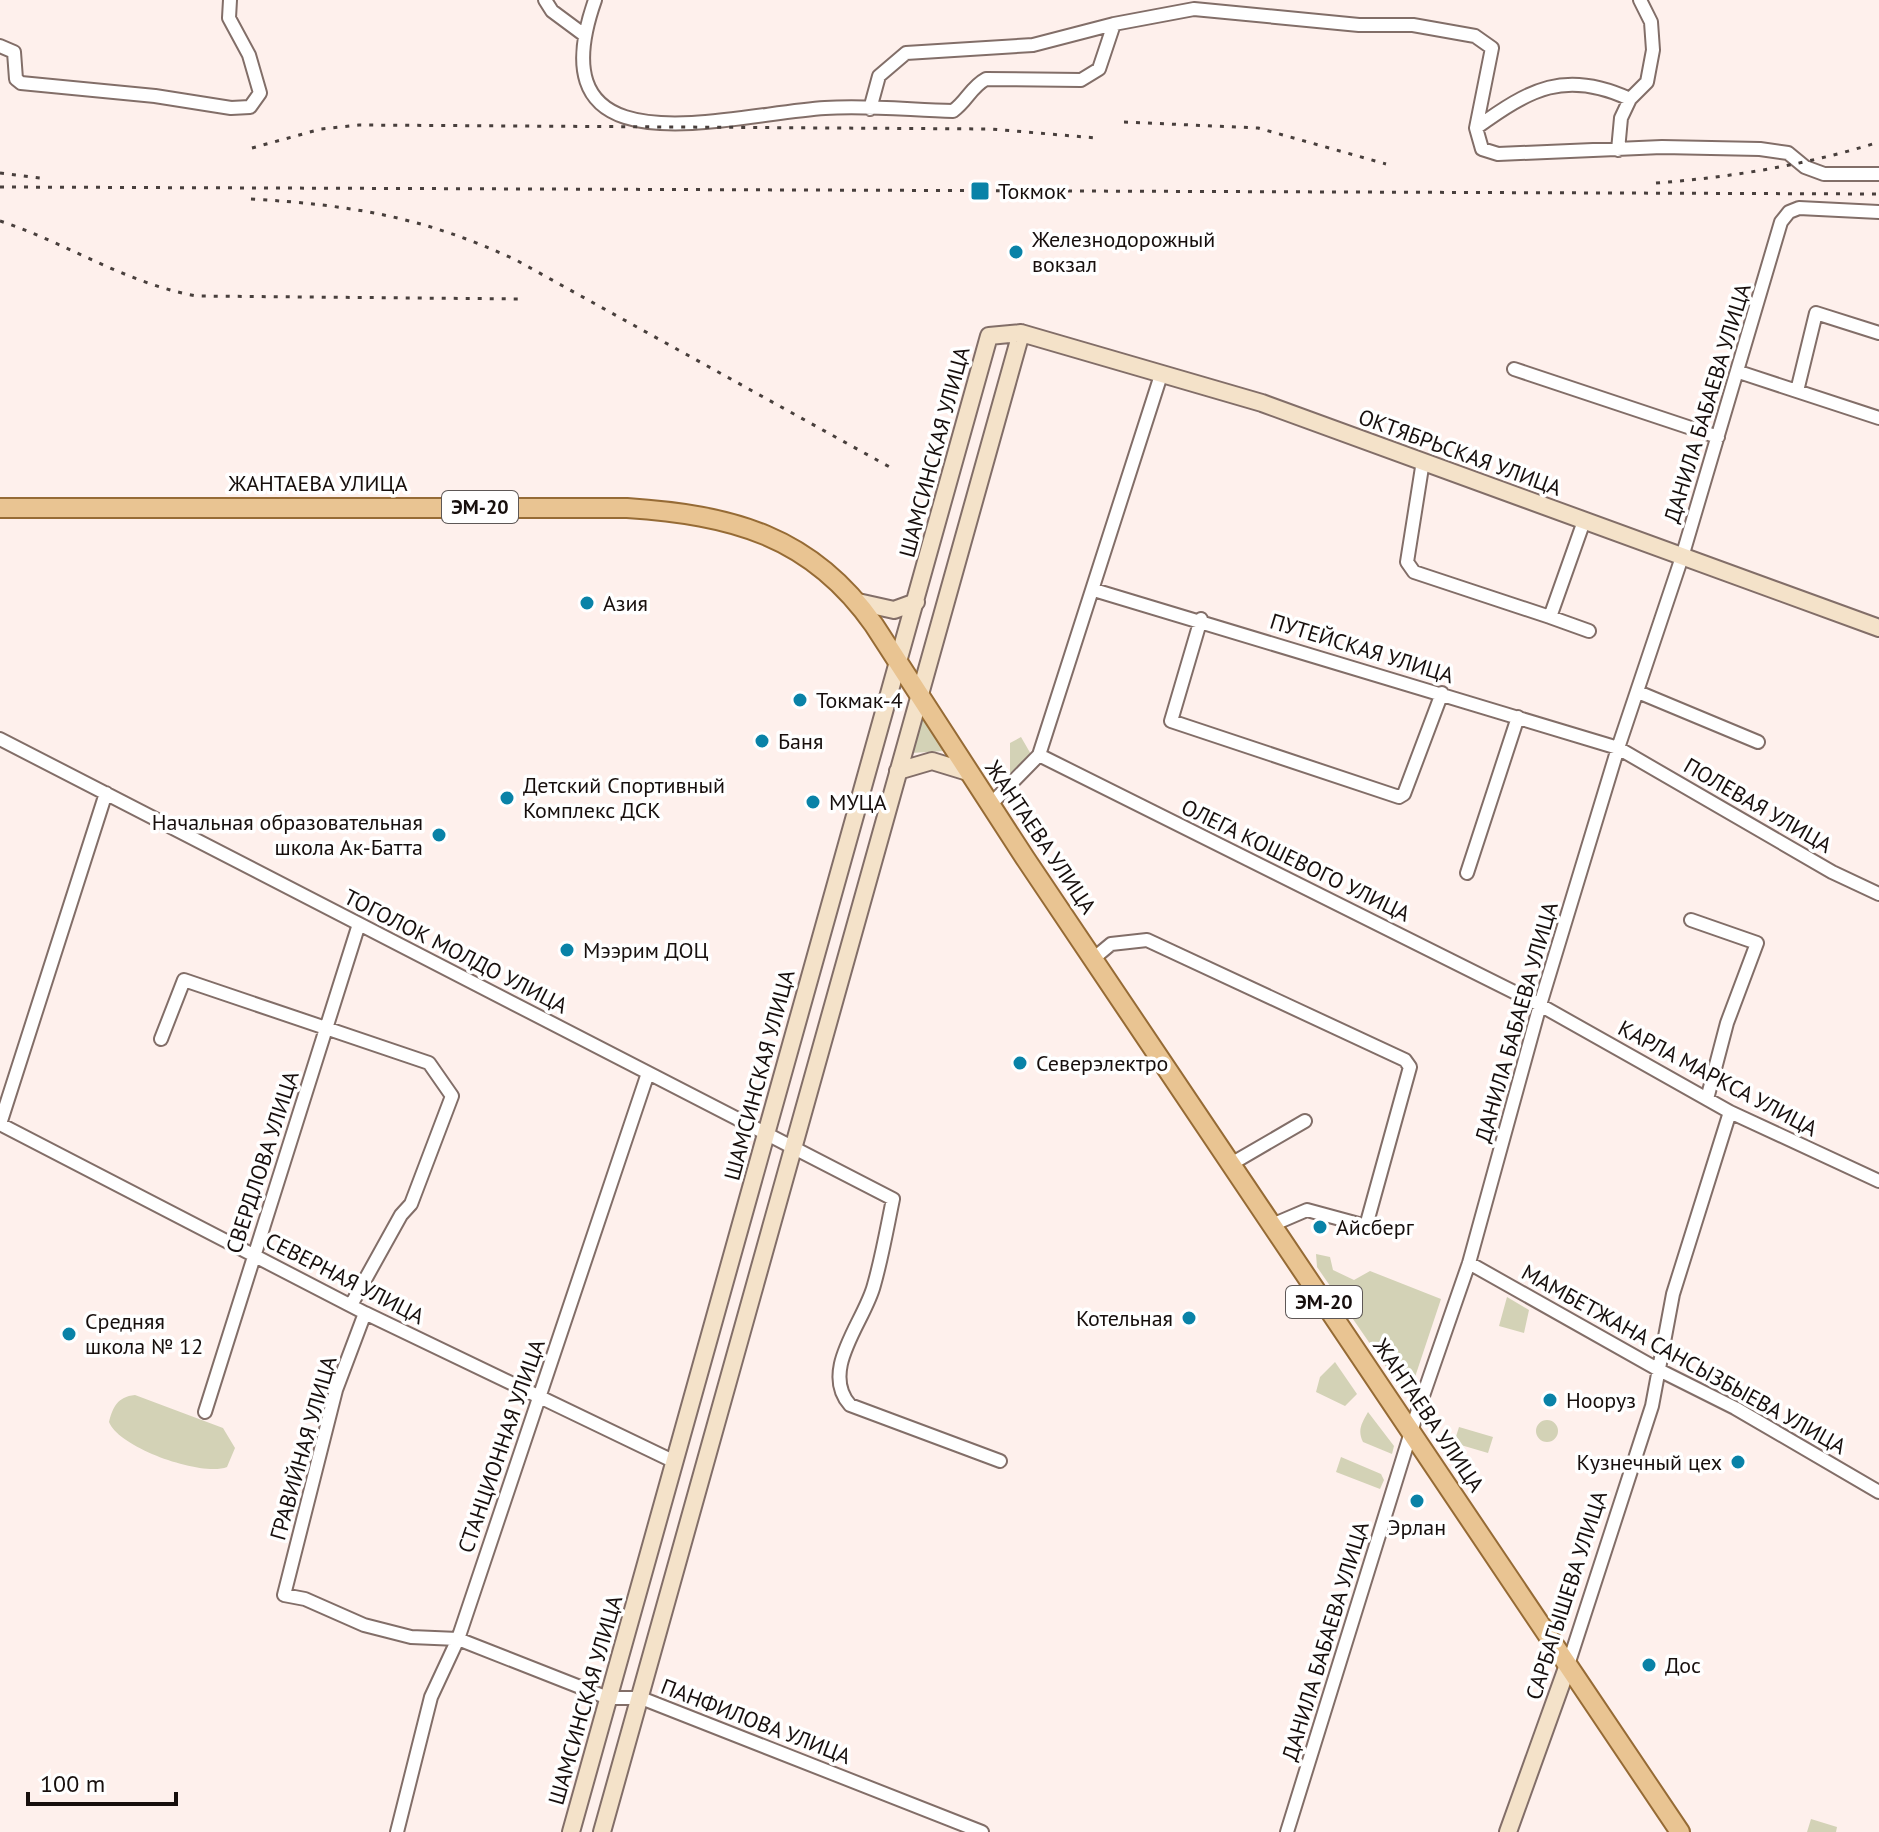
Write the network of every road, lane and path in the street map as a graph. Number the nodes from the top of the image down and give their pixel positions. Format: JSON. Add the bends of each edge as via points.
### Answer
{"nodes":[{"id":1,"x":230,"y":0,"type":"edge"},
{"id":2,"x":545,"y":0,"type":"edge"},
{"id":3,"x":595,"y":0,"type":"edge"},
{"id":4,"x":1640,"y":0,"type":"edge"},
{"id":5,"x":1114,"y":24,"type":"junction"},
{"id":6,"x":583,"y":34,"type":"junction"},
{"id":7,"x":0,"y":46,"type":"edge"},
{"id":8,"x":1630,"y":99,"type":"junction"},
{"id":9,"x":870,"y":109,"type":"junction"},
{"id":10,"x":1476,"y":128,"type":"junction"},
{"id":11,"x":1618,"y":150,"type":"junction"},
{"id":12,"x":1879,"y":174,"type":"edge"},
{"id":13,"x":1879,"y":212,"type":"edge"},
{"id":14,"x":1021,"y":333,"type":"junction"},
{"id":15,"x":1879,"y":333,"type":"edge"},
{"id":16,"x":1514,"y":369,"type":"dead end"},
{"id":17,"x":1739,"y":372,"type":"junction"},
{"id":18,"x":1161,"y":375,"type":"junction"},
{"id":19,"x":1797,"y":391,"type":"junction"},
{"id":20,"x":1879,"y":418,"type":"edge"},
{"id":21,"x":1718,"y":437,"type":"junction"},
{"id":22,"x":1423,"y":461,"type":"junction"},
{"id":23,"x":0,"y":508,"type":"edge"},
{"id":24,"x":1584,"y":521,"type":"junction"},
{"id":25,"x":1682,"y":557,"type":"junction"},
{"id":26,"x":1094,"y":590,"type":"junction"},
{"id":27,"x":858,"y":602,"type":"junction"},
{"id":28,"x":916,"y":602,"type":"junction"},
{"id":29,"x":1550,"y":617,"type":"junction"},
{"id":30,"x":1201,"y":619,"type":"junction"},
{"id":31,"x":1879,"y":628,"type":"edge"},
{"id":32,"x":1589,"y":631,"type":"dead end"},
{"id":33,"x":900,"y":664,"type":"junction"},
{"id":34,"x":1638,"y":692,"type":"junction"},
{"id":35,"x":919,"y":693,"type":"junction"},
{"id":36,"x":1442,"y":693,"type":"junction"},
{"id":37,"x":1518,"y":717,"type":"junction"},
{"id":38,"x":0,"y":739,"type":"edge"},
{"id":39,"x":1758,"y":742,"type":"dead end"},
{"id":40,"x":1618,"y":748,"type":"junction"},
{"id":41,"x":1039,"y":755,"type":"junction"},
{"id":42,"x":898,"y":771,"type":"junction"},
{"id":43,"x":968,"y":772,"type":"junction"},
{"id":44,"x":106,"y":793,"type":"junction"},
{"id":45,"x":990,"y":805,"type":"junction"},
{"id":46,"x":1467,"y":873,"type":"dead end"},
{"id":47,"x":1879,"y":894,"type":"edge"},
{"id":48,"x":1691,"y":920,"type":"dead end"},
{"id":49,"x":359,"y":924,"type":"junction"},
{"id":50,"x":1093,"y":959,"type":"junction"},
{"id":51,"x":1537,"y":1003,"type":"junction"},
{"id":52,"x":326,"y":1025,"type":"junction"},
{"id":53,"x":161,"y":1039,"type":"dead end"},
{"id":54,"x":648,"y":1073,"type":"junction"},
{"id":55,"x":1707,"y":1099,"type":"junction"},
{"id":56,"x":1730,"y":1112,"type":"junction"},
{"id":57,"x":1305,"y":1121,"type":"dead end"},
{"id":58,"x":0,"y":1124,"type":"edge"},
{"id":59,"x":766,"y":1134,"type":"junction"},
{"id":60,"x":793,"y":1148,"type":"junction"},
{"id":61,"x":1231,"y":1164,"type":"junction"},
{"id":62,"x":1879,"y":1181,"type":"edge"},
{"id":63,"x":1272,"y":1225,"type":"junction"},
{"id":64,"x":253,"y":1253,"type":"junction"},
{"id":65,"x":1469,"y":1263,"type":"junction"},
{"id":66,"x":351,"y":1305,"type":"junction"},
{"id":67,"x":365,"y":1313,"type":"junction"},
{"id":68,"x":1659,"y":1370,"type":"junction"},
{"id":69,"x":539,"y":1396,"type":"junction"},
{"id":70,"x":205,"y":1412,"type":"dead end"},
{"id":71,"x":1412,"y":1433,"type":"junction"},
{"id":72,"x":1000,"y":1461,"type":"dead end"},
{"id":73,"x":675,"y":1462,"type":"junction"},
{"id":74,"x":1879,"y":1492,"type":"edge"},
{"id":75,"x":284,"y":1595,"type":"joint"},
{"id":76,"x":458,"y":1639,"type":"junction"},
{"id":77,"x":1568,"y":1665,"type":"junction"},
{"id":78,"x":608,"y":1698,"type":"junction"},
{"id":79,"x":641,"y":1698,"type":"junction"},
{"id":80,"x":397,"y":1832,"type":"edge"},
{"id":81,"x":571,"y":1832,"type":"edge"},
{"id":82,"x":602,"y":1832,"type":"edge"},
{"id":83,"x":982,"y":1832,"type":"edge"},
{"id":84,"x":1287,"y":1832,"type":"edge"},
{"id":85,"x":1508,"y":1832,"type":"edge"},
{"id":86,"x":1680,"y":1832,"type":"edge"}],
"edges":[{"from":1,"to":7,"type":"street","via":[[229,18],[249,55],[260,93],[250,107],[21,83],[14,52]]},
{"from":2,"to":6,"type":"street"},
{"from":3,"to":6,"type":"street"},
{"from":4,"to":8,"type":"street","via":[[1651,22],[1653,50],[1647,82]]},
{"from":5,"to":9,"type":"street","via":[[1033,45],[906,53],[879,76]]},
{"from":5,"to":9,"type":"street","via":[[1099,69],[1081,80],[986,79],[953,111]]},
{"from":5,"to":10,"type":"street","via":[[1194,9],[1413,25],[1475,36],[1492,48]]},
{"from":6,"to":9,"type":"street","via":[[581,62],[588,93],[614,114],[641,121],[727,122],[825,108]]},
{"from":8,"to":10,"type":"street","via":[[1581,83],[1547,86]]},
{"from":8,"to":11,"type":"street","via":[[1621,118]]},
{"from":10,"to":11,"type":"street","via":[[1482,149],[1498,154]]},
{"from":11,"to":12,"type":"street","via":[[1760,149],[1788,153],[1824,174]]},
{"from":13,"to":17,"type":"street","name":"ДАНИЛА БАБАЕВА УЛИЦА","via":[[1789,212],[1781,222]]},
{"from":14,"to":18,"type":"main road","name":"ОКТЯБРЬСКАЯ УЛИЦА"},
{"from":14,"to":28,"type":"main road","name":"ШАМСИНСКАЯ УЛИЦА","via":[[989,336]]},
{"from":14,"to":35,"type":"main road"},
{"from":15,"to":19,"type":"street","via":[[1816,313]]},
{"from":16,"to":21,"type":"street"},
{"from":17,"to":19,"type":"street"},
{"from":17,"to":21,"type":"street","name":"ДАНИЛА БАБАЕВА УЛИЦА"},
{"from":18,"to":22,"type":"main road","name":"ОКТЯБРЬСКАЯ УЛИЦА","via":[[1262,403]]},
{"from":18,"to":26,"type":"street"},
{"from":19,"to":20,"type":"street"},
{"from":21,"to":25,"type":"street","name":"ДАНИЛА БАБАЕВА УЛИЦА"},
{"from":22,"to":24,"type":"main road","name":"ОКТЯБРЬСКАЯ УЛИЦА"},
{"from":22,"to":29,"type":"street","via":[[1409,568]]},
{"from":23,"to":27,"type":"main road","name":"ЖАНТАЕВА УЛИЦА","number":"ЭМ-20","via":[[569,507],[703,514],[815,559]]},
{"from":24,"to":25,"type":"main road","name":"ОКТЯБРЬСКАЯ УЛИЦА"},
{"from":24,"to":29,"type":"street"},
{"from":25,"to":31,"type":"main road","name":"ОКТЯБРЬСКАЯ УЛИЦА"},
{"from":25,"to":34,"type":"street","name":"ДАНИЛА БАБАЕВА УЛИЦА"},
{"from":26,"to":30,"type":"street","name":"ПУТЕЙСКАЯ УЛИЦА"},
{"from":26,"to":41,"type":"street"},
{"from":27,"to":28,"type":"main road","via":[[894,610]]},
{"from":27,"to":33,"type":"main road","name":"ЖАНТАЕВА УЛИЦА","number":"ЭМ-20"},
{"from":28,"to":33,"type":"main road","name":"ШАМСИНСКАЯ УЛИЦА"},
{"from":29,"to":32,"type":"street"},
{"from":30,"to":36,"type":"street","name":"ПУТЕЙСКАЯ УЛИЦА"},
{"from":30,"to":36,"type":"street","via":[[1171,721],[1399,797]]},
{"from":33,"to":35,"type":"main road","name":"ЖАНТАЕВА УЛИЦА","number":"ЭМ-20"},
{"from":33,"to":59,"type":"main road","name":"ШАМСИНСКАЯ УЛИЦА"},
{"from":34,"to":39,"type":"street"},
{"from":34,"to":40,"type":"street","name":"ДАНИЛА БАБАЕВА УЛИЦА"},
{"from":35,"to":42,"type":"main road"},
{"from":35,"to":43,"type":"main road","name":"ЖАНТАЕВА УЛИЦА","number":"ЭМ-20"},
{"from":36,"to":37,"type":"street","name":"ПУТЕЙСКАЯ УЛИЦА"},
{"from":37,"to":40,"type":"street","name":"ПУТЕЙСКАЯ УЛИЦА"},
{"from":37,"to":46,"type":"street"},
{"from":38,"to":44,"type":"street","name":"ТОГОЛОК МОЛДО УЛИЦА"},
{"from":40,"to":47,"type":"street","name":"ПОЛЕВАЯ УЛИЦА"},
{"from":40,"to":51,"type":"street","name":"ДАНИЛА БАБАЕВА УЛИЦА"},
{"from":41,"to":45,"type":"street"},
{"from":41,"to":51,"type":"street","name":"ОЛЕГА КОШЕВОГО УЛИЦА"},
{"from":42,"to":43,"type":"main road","via":[[932,761]]},
{"from":42,"to":60,"type":"main road"},
{"from":43,"to":45,"type":"main road","name":"ЖАНТАЕВА УЛИЦА","number":"ЭМ-20"},
{"from":44,"to":49,"type":"street","name":"ТОГОЛОК МОЛДО УЛИЦА"},
{"from":44,"to":58,"type":"street"},
{"from":45,"to":50,"type":"main road","name":"ЖАНТАЕВА УЛИЦА","number":"ЭМ-20"},
{"from":48,"to":55,"type":"street","via":[[1757,943],[1727,1023]]},
{"from":49,"to":52,"type":"street","name":"СВЕРДЛОВА УЛИЦА"},
{"from":49,"to":54,"type":"street","name":"ТОГОЛОК МОЛДО УЛИЦА"},
{"from":50,"to":61,"type":"main road","name":"ЖАНТАЕВА УЛИЦА","number":"ЭМ-20"},
{"from":50,"to":63,"type":"street","via":[[1111,944],[1147,940],[1405,1060],[1410,1067],[1366,1226],[1307,1210]]},
{"from":51,"to":55,"type":"street","name":"КАРЛА МАРКСА УЛИЦА"},
{"from":51,"to":65,"type":"street","name":"ДАНИЛА БАБАЕВА УЛИЦА"},
{"from":52,"to":53,"type":"street","via":[[184,980]]},
{"from":52,"to":64,"type":"street","name":"СВЕРДЛОВА УЛИЦА"},
{"from":52,"to":66,"type":"street","via":[[429,1063],[452,1096],[411,1204]]},
{"from":54,"to":59,"type":"street","name":"ТОГОЛОК МОЛДО УЛИЦА"},
{"from":54,"to":69,"type":"street","name":"СТАНЦИОННАЯ УЛИЦА"},
{"from":55,"to":56,"type":"street","name":"КАРЛА МАРКСА УЛИЦА"},
{"from":56,"to":62,"type":"street","name":"КАРЛА МАРКСА УЛИЦА"},
{"from":56,"to":68,"type":"street","name":"САРБАГЫШЕВА УЛИЦА","via":[[1673,1294]]},
{"from":57,"to":61,"type":"street"},
{"from":58,"to":64,"type":"street","name":"СЕВЕРНАЯ УЛИЦА"},
{"from":59,"to":60,"type":"street","name":"ТОГОЛОК МОЛДО УЛИЦА"},
{"from":59,"to":73,"type":"main road","name":"ШАМСИНСКАЯ УЛИЦА"},
{"from":60,"to":72,"type":"street","name":"ТОГОЛОК МОЛДО УЛИЦА","via":[[893,1199],[874,1288],[840,1368],[842,1396],[850,1405]]},
{"from":60,"to":79,"type":"main road"},
{"from":61,"to":63,"type":"main road","name":"ЖАНТАЕВА УЛИЦА","number":"ЭМ-20"},
{"from":63,"to":71,"type":"main road","name":"ЖАНТАЕВА УЛИЦА","number":"ЭМ-20"},
{"from":64,"to":66,"type":"street","name":"СЕВЕРНАЯ УЛИЦА"},
{"from":64,"to":70,"type":"street","name":"СВЕРДЛОВА УЛИЦА"},
{"from":65,"to":68,"type":"street","name":"МАМБЕТЖАНА САНСЫЗБЫЕВА УЛИЦА"},
{"from":65,"to":71,"type":"street","name":"ДАНИЛА БАБАЕВА УЛИЦА"},
{"from":66,"to":67,"type":"street","name":"СЕВЕРНАЯ УЛИЦА"},
{"from":67,"to":69,"type":"street","name":"СЕВЕРНАЯ УЛИЦА"},
{"from":67,"to":75,"type":"street","name":"ГРАВИЙНАЯ УЛИЦА","via":[[336,1390]]},
{"from":68,"to":74,"type":"street","name":"МАМБЕТЖАНА САНСЫЗБЫЕВА УЛИЦА"},
{"from":68,"to":77,"type":"street","name":"САРБАГЫШЕВА УЛИЦА"},
{"from":69,"to":73,"type":"street","name":"СЕВЕРНАЯ УЛИЦА"},
{"from":69,"to":76,"type":"street","name":"СТАНЦИОННАЯ УЛИЦА"},
{"from":71,"to":77,"type":"main road","name":"ЖАНТАЕВА УЛИЦА","number":"ЭМ-20"},
{"from":71,"to":84,"type":"street","name":"ДАНИЛА БАБАЕВА УЛИЦА"},
{"from":73,"to":78,"type":"main road","name":"ШАМСИНСКАЯ УЛИЦА"},
{"from":75,"to":76,"type":"street","name":"ПАНФИЛОВА УЛИЦА","via":[[411,1637]]},
{"from":76,"to":78,"type":"street","name":"ПАНФИЛОВА УЛИЦА"},
{"from":76,"to":80,"type":"street","name":"СТАНЦИОННАЯ УЛИЦА","via":[[431,1697]]},
{"from":77,"to":85,"type":"main road","name":"САРБАГЫШЕВА УЛИЦА"},
{"from":77,"to":86,"type":"main road","name":"ЖАНТАЕВА УЛИЦА","number":"ЭМ-20"},
{"from":78,"to":79,"type":"street","name":"ПАНФИЛОВА УЛИЦА"},
{"from":78,"to":81,"type":"main road","name":"ШАМСИНСКАЯ УЛИЦА"},
{"from":79,"to":82,"type":"main road"},
{"from":79,"to":83,"type":"street","name":"ПАНФИЛОВА УЛИЦА"}]}
